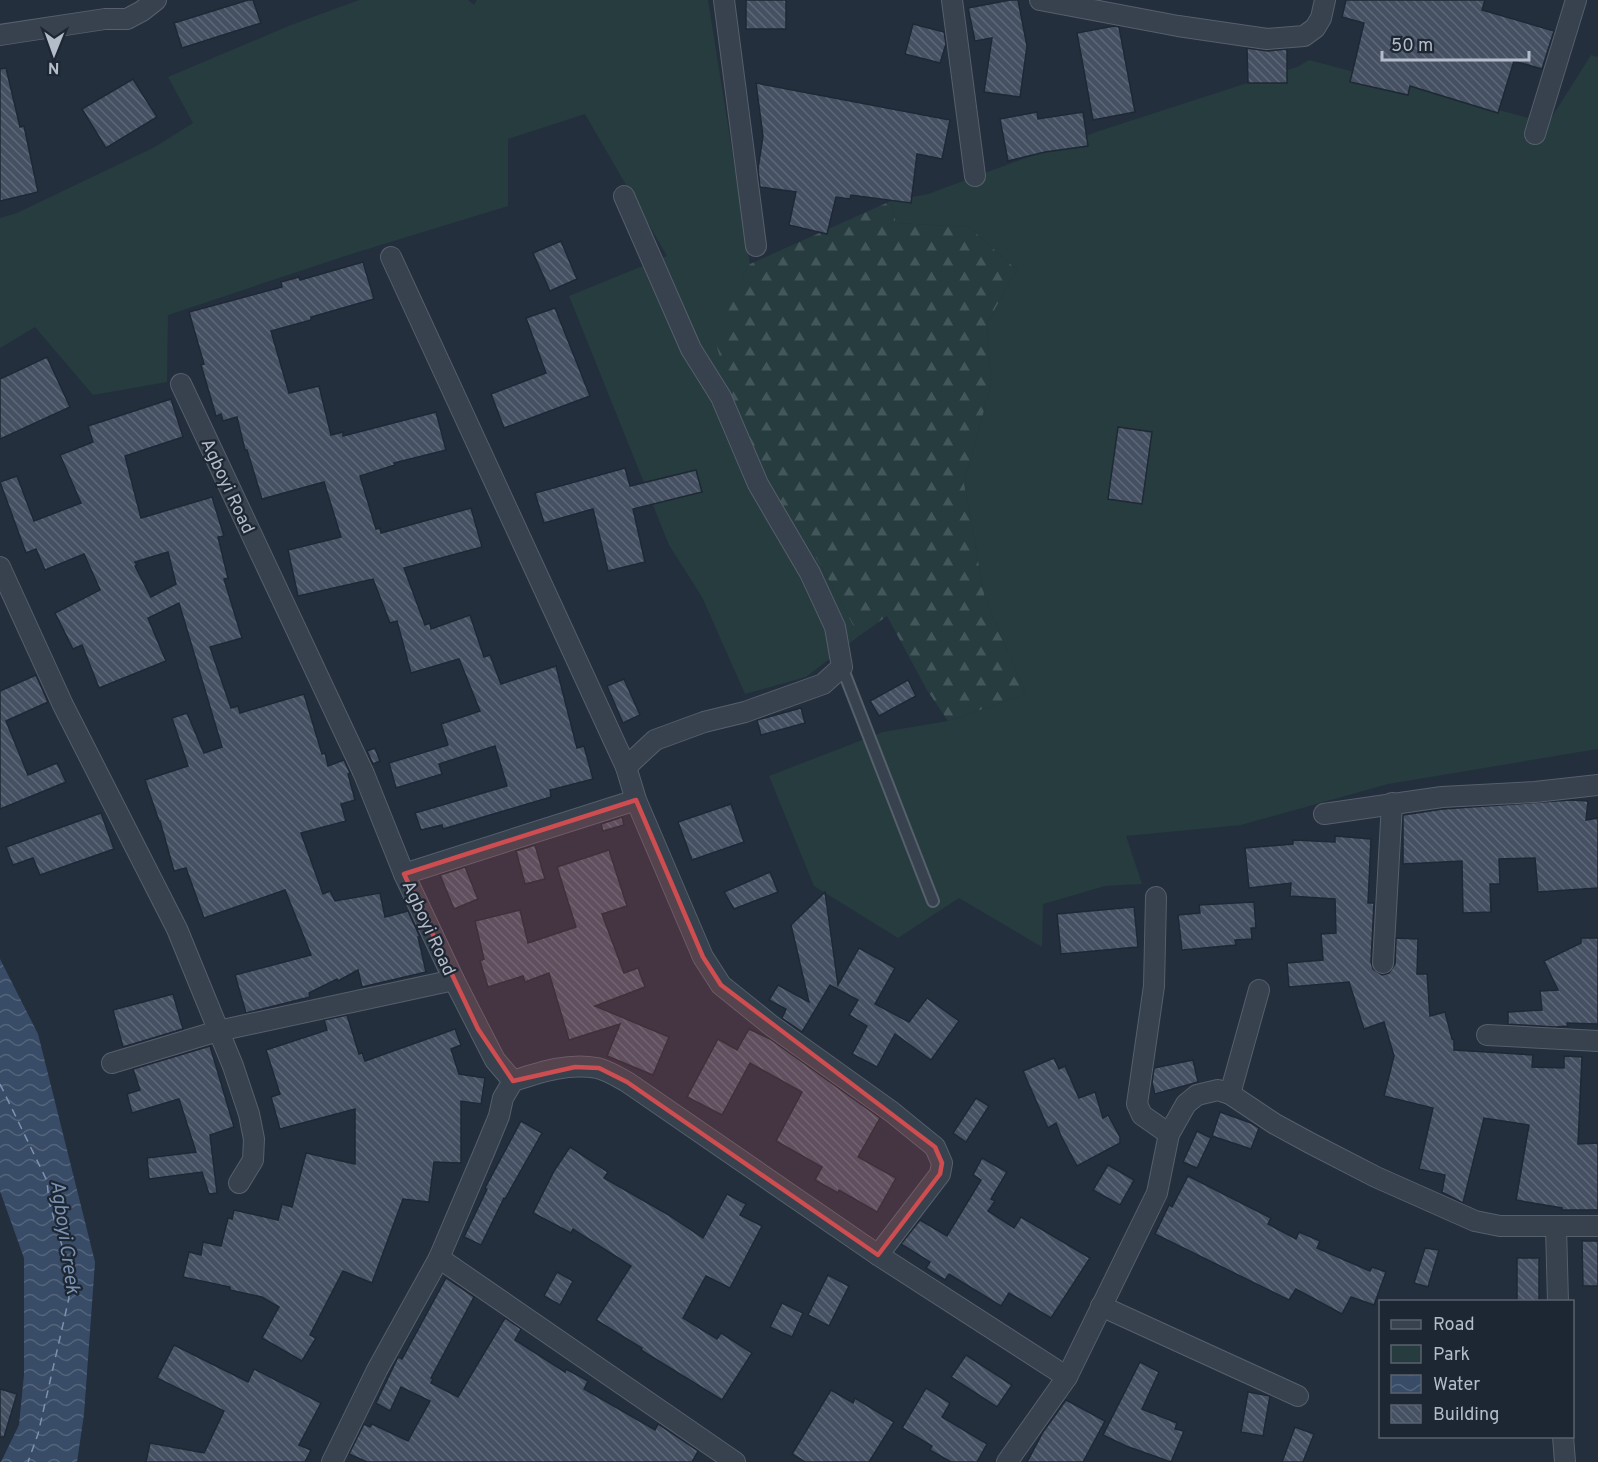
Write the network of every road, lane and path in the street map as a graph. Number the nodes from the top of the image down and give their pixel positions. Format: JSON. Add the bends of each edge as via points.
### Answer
{"nodes":[{"id":1,"x":156,"y":0,"type":"edge"},
{"id":2,"x":724,"y":0,"type":"edge"},
{"id":3,"x":952,"y":0,"type":"edge"},
{"id":4,"x":1040,"y":0,"type":"edge"},
{"id":5,"x":1325,"y":0,"type":"edge"},
{"id":6,"x":1576,"y":0,"type":"edge"},
{"id":7,"x":1078,"y":4,"type":"edge"},
{"id":8,"x":0,"y":34,"type":"edge"},
{"id":9,"x":1535,"y":134,"type":"dead end"},
{"id":10,"x":975,"y":176,"type":"dead end"},
{"id":11,"x":624,"y":196,"type":"dead end"},
{"id":12,"x":756,"y":246,"type":"dead end"},
{"id":13,"x":391,"y":257,"type":"dead end"},
{"id":14,"x":180,"y":384,"type":"dead end"},
{"id":15,"x":0,"y":567,"type":"edge"},
{"id":16,"x":842,"y":668,"type":"junction"},
{"id":17,"x":626,"y":767,"type":"junction"},
{"id":18,"x":1598,"y":785,"type":"edge"},
{"id":19,"x":636,"y":800,"type":"junction"},
{"id":20,"x":1392,"y":803,"type":"junction"},
{"id":21,"x":1324,"y":814,"type":"dead end"},
{"id":22,"x":404,"y":874,"type":"junction"},
{"id":23,"x":1156,"y":897,"type":"dead end"},
{"id":24,"x":933,"y":901,"type":"dead end"},
{"id":25,"x":1383,"y":963,"type":"dead end"},
{"id":26,"x":454,"y":980,"type":"junction"},
{"id":27,"x":1259,"y":990,"type":"dead end"},
{"id":28,"x":218,"y":1031,"type":"junction"},
{"id":29,"x":1487,"y":1035,"type":"dead end"},
{"id":30,"x":1598,"y":1041,"type":"edge"},
{"id":31,"x":112,"y":1063,"type":"dead end"},
{"id":32,"x":513,"y":1081,"type":"junction"},
{"id":33,"x":1230,"y":1094,"type":"junction"},
{"id":34,"x":1170,"y":1134,"type":"junction"},
{"id":35,"x":239,"y":1183,"type":"dead end"},
{"id":36,"x":1598,"y":1226,"type":"edge"},
{"id":37,"x":1556,"y":1227,"type":"junction"},
{"id":38,"x":878,"y":1255,"type":"junction"},
{"id":39,"x":438,"y":1258,"type":"junction"},
{"id":40,"x":1558,"y":1300,"type":"edge"},
{"id":41,"x":1101,"y":1306,"type":"junction"},
{"id":42,"x":1067,"y":1377,"type":"junction"},
{"id":43,"x":1298,"y":1396,"type":"dead end"},
{"id":44,"x":1563,"y":1438,"type":"edge"},
{"id":45,"x":332,"y":1462,"type":"edge"},
{"id":46,"x":735,"y":1462,"type":"edge"},
{"id":47,"x":1007,"y":1462,"type":"edge"},
{"id":48,"x":1565,"y":1462,"type":"edge"}],
"edges":[{"from":1,"to":8,"type":"street","via":[[127,19]]},
{"from":2,"to":12,"type":"street"},
{"from":3,"to":10,"type":"street"},
{"from":4,"to":7,"type":"street"},
{"from":5,"to":7,"type":"street","via":[[1321,18],[1304,36],[1267,39]]},
{"from":6,"to":9,"type":"street"},
{"from":11,"to":16,"type":"street","via":[[691,349],[721,397],[758,484],[810,573],[836,627]]},
{"from":13,"to":17,"type":"street"},
{"from":14,"to":22,"type":"street","name":"Agboyi Road","via":[[364,774]]},
{"from":15,"to":28,"type":"street","via":[[63,705],[177,929]]},
{"from":16,"to":17,"type":"street","via":[[823,684],[655,740]]},
{"from":16,"to":24,"type":"lane"},
{"from":17,"to":19,"type":"street"},
{"from":18,"to":20,"type":"street"},
{"from":19,"to":22,"type":"street"},
{"from":19,"to":38,"type":"street","via":[[703,957],[721,985],[935,1147],[942,1163],[940,1174]]},
{"from":20,"to":21,"type":"street"},
{"from":20,"to":25,"type":"street"},
{"from":22,"to":26,"type":"street","name":"Agboyi Road"},
{"from":23,"to":34,"type":"street","via":[[1154,986],[1137,1104],[1142,1115]]},
{"from":26,"to":28,"type":"street"},
{"from":26,"to":32,"type":"street","name":"Agboyi Road","via":[[495,1060]]},
{"from":27,"to":33,"type":"street"},
{"from":28,"to":31,"type":"street"},
{"from":28,"to":35,"type":"street","via":[[242,1092],[254,1139],[253,1160]]},
{"from":29,"to":30,"type":"street"},
{"from":32,"to":38,"type":"street","via":[[561,1067],[599,1068],[627,1082]]},
{"from":32,"to":39,"type":"street"},
{"from":33,"to":34,"type":"street","via":[[1218,1090],[1197,1095],[1186,1104]]},
{"from":33,"to":37,"type":"street","via":[[1338,1158],[1475,1221],[1500,1226]]},
{"from":34,"to":41,"type":"street","via":[[1157,1193]]},
{"from":36,"to":37,"type":"street"},
{"from":37,"to":40,"type":"street"},
{"from":38,"to":42,"type":"street"},
{"from":39,"to":45,"type":"street"},
{"from":39,"to":46,"type":"street"},
{"from":41,"to":42,"type":"street"},
{"from":41,"to":43,"type":"street"},
{"from":42,"to":47,"type":"street"},
{"from":44,"to":48,"type":"street"}]}
